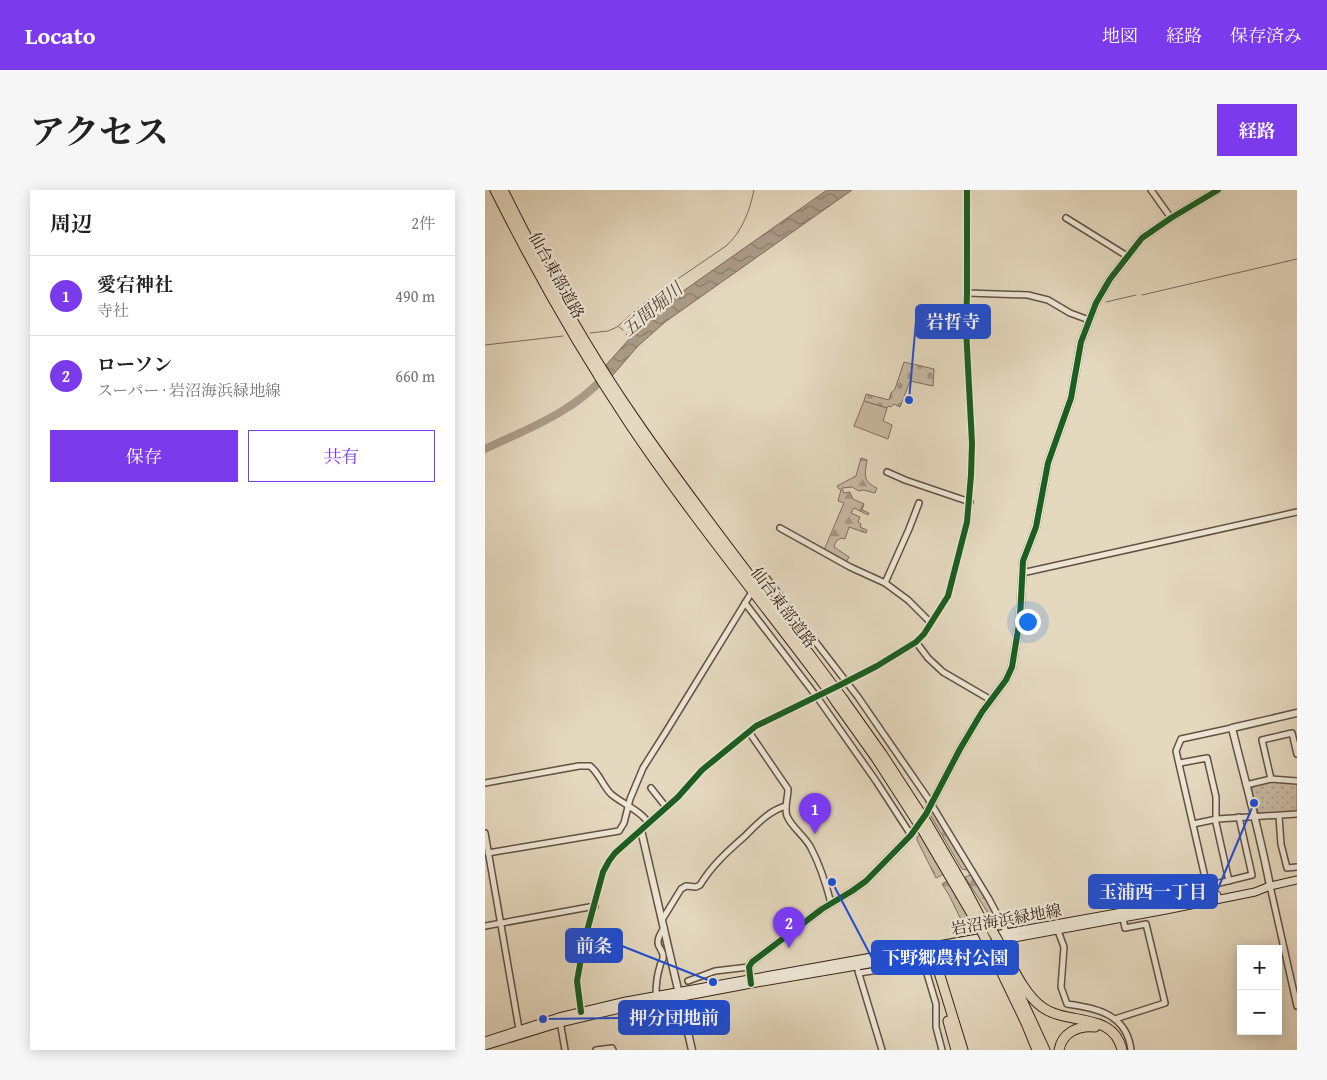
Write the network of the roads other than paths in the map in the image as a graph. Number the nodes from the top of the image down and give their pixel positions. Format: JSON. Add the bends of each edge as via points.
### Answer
{"nodes":[{"id":1,"x":495,"y":190,"type":"edge"},
{"id":2,"x":503,"y":190,"type":"edge"},
{"id":3,"x":967,"y":190,"type":"edge"},
{"id":4,"x":1151,"y":190,"type":"edge"},
{"id":5,"x":1219,"y":190,"type":"edge"},
{"id":6,"x":1066,"y":218,"type":"dead end"},
{"id":7,"x":1171,"y":218,"type":"junction"},
{"id":8,"x":1127,"y":256,"type":"junction"},
{"id":9,"x":967,"y":293,"type":"junction"},
{"id":10,"x":559,"y":304,"type":"junction"},
{"id":11,"x":1089,"y":320,"type":"junction"},
{"id":12,"x":887,"y":472,"type":"dead end"},
{"id":13,"x":970,"y":502,"type":"junction"},
{"id":14,"x":919,"y":503,"type":"dead end"},
{"id":15,"x":1297,"y":512,"type":"edge"},
{"id":16,"x":779,"y":528,"type":"dead end"},
{"id":17,"x":1022,"y":573,"type":"junction"},
{"id":18,"x":758,"y":579,"type":"dead end"},
{"id":19,"x":885,"y":583,"type":"junction"},
{"id":20,"x":750,"y":595,"type":"dead end"},
{"id":21,"x":745,"y":603,"type":"junction"},
{"id":22,"x":931,"y":623,"type":"junction"},
{"id":23,"x":916,"y":642,"type":"junction"},
{"id":24,"x":846,"y":682,"type":"junction"},
{"id":25,"x":817,"y":697,"type":"junction"},
{"id":26,"x":991,"y":700,"type":"junction"},
{"id":27,"x":1297,"y":713,"type":"edge"},
{"id":28,"x":1233,"y":728,"type":"junction"},
{"id":29,"x":749,"y":732,"type":"junction"},
{"id":30,"x":890,"y":744,"type":"junction"},
{"id":31,"x":884,"y":748,"type":"tunnel mouth"},
{"id":32,"x":1297,"y":754,"type":"edge"},
{"id":33,"x":869,"y":758,"type":"tunnel mouth"},
{"id":34,"x":863,"y":762,"type":"junction"},
{"id":35,"x":1179,"y":763,"type":"junction"},
{"id":36,"x":1271,"y":779,"type":"junction"},
{"id":37,"x":1297,"y":781,"type":"edge"},
{"id":38,"x":485,"y":783,"type":"edge"},
{"id":39,"x":1246,"y":784,"type":"junction"},
{"id":40,"x":651,"y":788,"type":"dead end"},
{"id":41,"x":931,"y":803,"type":"junction"},
{"id":42,"x":627,"y":806,"type":"junction"},
{"id":43,"x":787,"y":806,"type":"junction"},
{"id":44,"x":666,"y":807,"type":"junction"},
{"id":45,"x":1297,"y":814,"type":"edge"},
{"id":46,"x":1279,"y":816,"type":"junction"},
{"id":47,"x":1255,"y":817,"type":"junction"},
{"id":48,"x":1239,"y":818,"type":"junction"},
{"id":49,"x":1217,"y":819,"type":"junction"},
{"id":50,"x":648,"y":823,"type":"junction"},
{"id":51,"x":1193,"y":824,"type":"junction"},
{"id":52,"x":924,"y":826,"type":"junction"},
{"id":53,"x":641,"y":830,"type":"junction"},
{"id":54,"x":485,"y":833,"type":"edge"},
{"id":55,"x":911,"y":835,"type":"junction"},
{"id":56,"x":489,"y":853,"type":"junction"},
{"id":57,"x":1297,"y":866,"type":"edge"},
{"id":58,"x":1297,"y":880,"type":"edge"},
{"id":59,"x":1229,"y":881,"type":"junction"},
{"id":60,"x":1270,"y":886,"type":"junction"},
{"id":61,"x":831,"y":903,"type":"junction"},
{"id":62,"x":595,"y":906,"type":"junction"},
{"id":63,"x":1123,"y":918,"type":"junction"},
{"id":64,"x":662,"y":920,"type":"junction"},
{"id":65,"x":501,"y":923,"type":"junction"},
{"id":66,"x":485,"y":926,"type":"edge"},
{"id":67,"x":1057,"y":926,"type":"junction"},
{"id":68,"x":664,"y":928,"type":"junction"},
{"id":69,"x":985,"y":928,"type":"junction"},
{"id":70,"x":1007,"y":933,"type":"junction"},
{"id":71,"x":996,"y":947,"type":"junction"},
{"id":72,"x":930,"y":951,"type":"junction"},
{"id":73,"x":749,"y":966,"type":"junction"},
{"id":74,"x":856,"y":967,"type":"junction"},
{"id":75,"x":688,"y":981,"type":"dead end"},
{"id":76,"x":751,"y":981,"type":"junction"},
{"id":77,"x":679,"y":994,"type":"junction"},
{"id":78,"x":656,"y":996,"type":"junction"},
{"id":79,"x":1297,"y":1006,"type":"edge"},
{"id":80,"x":581,"y":1012,"type":"junction"},
{"id":81,"x":1115,"y":1019,"type":"junction"},
{"id":82,"x":560,"y":1020,"type":"junction"},
{"id":83,"x":519,"y":1029,"type":"junction"},
{"id":84,"x":485,"y":1041,"type":"edge"},
{"id":85,"x":485,"y":1046,"type":"edge"},
{"id":86,"x":565,"y":1050,"type":"edge"},
{"id":87,"x":596,"y":1050,"type":"edge"},
{"id":88,"x":613,"y":1050,"type":"edge"},
{"id":89,"x":692,"y":1050,"type":"edge"},
{"id":90,"x":883,"y":1050,"type":"edge"},
{"id":91,"x":942,"y":1050,"type":"edge"},
{"id":92,"x":956,"y":1050,"type":"edge"},
{"id":93,"x":963,"y":1050,"type":"edge"},
{"id":94,"x":1031,"y":1050,"type":"edge"},
{"id":95,"x":1037,"y":1050,"type":"edge"},
{"id":96,"x":1045,"y":1050,"type":"edge"},
{"id":97,"x":1059,"y":1050,"type":"edge"},
{"id":98,"x":1118,"y":1050,"type":"edge"},
{"id":99,"x":1122,"y":1050,"type":"edge"},
{"id":100,"x":1131,"y":1050,"type":"edge"}],
"edges":[{"from":1,"to":10,"type":"highway","name":"仙台東部道路"},
{"from":2,"to":10,"type":"highway","name":"仙台東部道路"},
{"from":3,"to":9,"type":"street"},
{"from":4,"to":7,"type":"street"},
{"from":5,"to":7,"type":"street"},
{"from":6,"to":8,"type":"street"},
{"from":7,"to":8,"type":"street","via":[[1142,238]]},
{"from":8,"to":11,"type":"street","via":[[1103,289]]},
{"from":9,"to":11,"type":"street","via":[[1028,295],[1048,300]]},
{"from":9,"to":13,"type":"street","via":[[972,443]]},
{"from":10,"to":52,"type":"highway","name":"仙台東部道路","bridge":true,"via":[[590,363],[662,470],[828,685]]},
{"from":11,"to":17,"type":"street","via":[[1081,342],[1071,399],[1048,463],[1037,526]]},
{"from":12,"to":13,"type":"street"},
{"from":13,"to":22,"type":"street","via":[[951,587]]},
{"from":14,"to":19,"type":"street"},
{"from":15,"to":17,"type":"street"},
{"from":16,"to":19,"type":"street"},
{"from":17,"to":26,"type":"street","via":[[1020,618],[1012,667]]},
{"from":18,"to":24,"type":"street","via":[[761,571]]},
{"from":19,"to":22,"type":"street"},
{"from":20,"to":21,"type":"street"},
{"from":21,"to":25,"type":"street"},
{"from":21,"to":42,"type":"street","via":[[643,768]]},
{"from":22,"to":23,"type":"street"},
{"from":23,"to":24,"type":"street"},
{"from":23,"to":26,"type":"street","via":[[943,672]]},
{"from":24,"to":25,"type":"street"},
{"from":24,"to":30,"type":"street"},
{"from":25,"to":29,"type":"street"},
{"from":25,"to":34,"type":"street"},
{"from":26,"to":41,"type":"street"},
{"from":27,"to":28,"type":"street"},
{"from":28,"to":35,"type":"street","via":[[1181,739],[1176,751]]},
{"from":28,"to":39,"type":"street"},
{"from":29,"to":43,"type":"street","via":[[787,789]]},
{"from":29,"to":44,"type":"street","via":[[702,770]]},
{"from":30,"to":31,"type":"street"},
{"from":30,"to":41,"type":"street"},
{"from":32,"to":36,"type":"street","via":[[1292,733],[1263,740]]},
{"from":33,"to":34,"type":"street"},
{"from":34,"to":55,"type":"street"},
{"from":35,"to":49,"type":"street","via":[[1207,758],[1217,797]]},
{"from":35,"to":51,"type":"street"},
{"from":36,"to":37,"type":"street"},
{"from":36,"to":39,"type":"street"},
{"from":38,"to":42,"type":"street","via":[[590,766],[605,788]]},
{"from":39,"to":47,"type":"street"},
{"from":40,"to":44,"type":"street"},
{"from":41,"to":55,"type":"street"},
{"from":41,"to":70,"type":"street"},
{"from":42,"to":50,"type":"street","via":[[646,817]]},
{"from":42,"to":56,"type":"street","via":[[619,830]]},
{"from":43,"to":61,"type":"street","via":[[788,818],[810,846]]},
{"from":43,"to":64,"type":"street","via":[[763,819],[715,864],[700,885],[681,889]]},
{"from":44,"to":50,"type":"street"},
{"from":45,"to":46,"type":"street"},
{"from":46,"to":47,"type":"street"},
{"from":46,"to":57,"type":"street","via":[[1287,868]]},
{"from":47,"to":48,"type":"street"},
{"from":47,"to":60,"type":"street"},
{"from":48,"to":49,"type":"street"},
{"from":48,"to":59,"type":"street","via":[[1252,875]]},
{"from":49,"to":51,"type":"street"},
{"from":49,"to":59,"type":"street"},
{"from":50,"to":53,"type":"street"},
{"from":51,"to":59,"type":"street","via":[[1207,886]]},
{"from":52,"to":69,"type":"highway","name":"仙台東部道路"},
{"from":52,"to":69,"type":"highway","name":"仙台東部道路","via":[[966,890]]},
{"from":53,"to":62,"type":"street","via":[[609,861]]},
{"from":53,"to":64,"type":"street"},
{"from":54,"to":56,"type":"street"},
{"from":55,"to":61,"type":"street","via":[[866,881]]},
{"from":56,"to":65,"type":"street"},
{"from":58,"to":60,"type":"main road","name":"岩沼海浜緑地線"},
{"from":60,"to":63,"type":"main road","name":"岩沼海浜緑地線","via":[[1255,892]]},
{"from":60,"to":67,"type":"main road","name":"岩沼海浜緑地線"},
{"from":60,"to":79,"type":"street"},
{"from":61,"to":73,"type":"street"},
{"from":62,"to":65,"type":"street"},
{"from":62,"to":80,"type":"street","via":[[577,981]]},
{"from":63,"to":67,"type":"main road","name":"岩沼海浜緑地線"},
{"from":63,"to":81,"type":"street","via":[[1125,928],[1146,924],[1165,1003]]},
{"from":64,"to":68,"type":"street"},
{"from":65,"to":66,"type":"street"},
{"from":65,"to":83,"type":"street"},
{"from":67,"to":70,"type":"main road","name":"岩沼海浜緑地線"},
{"from":67,"to":72,"type":"main road","name":"岩沼海浜緑地線"},
{"from":67,"to":81,"type":"street","via":[[1064,947],[1061,987],[1067,1004],[1094,1008]]},
{"from":68,"to":77,"type":"street"},
{"from":68,"to":78,"type":"street","via":[[658,940],[663,958]]},
{"from":69,"to":71,"type":"highway","name":"仙台東部道路"},
{"from":70,"to":72,"type":"main road","name":"岩沼海浜緑地線"},
{"from":71,"to":94,"type":"highway"},
{"from":71,"to":95,"type":"highway","name":"仙台東部道路"},
{"from":71,"to":96,"type":"highway","name":"仙台東部道路"},
{"from":71,"to":99,"type":"highway","via":[[1039,1005],[1055,1014],[1106,1027],[1117,1038]]},
{"from":72,"to":74,"type":"main road","name":"岩沼海浜緑地線"},
{"from":72,"to":92,"type":"highway"},
{"from":72,"to":93,"type":"highway"},
{"from":73,"to":75,"type":"street","via":[[715,970]]},
{"from":73,"to":76,"type":"street"},
{"from":74,"to":76,"type":"main road","name":"岩沼海浜緑地線"},
{"from":74,"to":90,"type":"street"},
{"from":74,"to":91,"type":"street","via":[[916,964],[925,967],[936,1004],[936,1027]]},
{"from":76,"to":77,"type":"main road","name":"岩沼海浜緑地線"},
{"from":77,"to":78,"type":"main road","name":"岩沼海浜緑地線"},
{"from":77,"to":82,"type":"main road","name":"岩沼海浜緑地線"},
{"from":77,"to":89,"type":"street"},
{"from":78,"to":80,"type":"main road","name":"岩沼海浜緑地線"},
{"from":80,"to":82,"type":"main road","name":"岩沼海浜緑地線"},
{"from":81,"to":100,"type":"street","via":[[1127,1035]]},
{"from":82,"to":83,"type":"main road","name":"岩沼海浜緑地線"},
{"from":82,"to":85,"type":"main road","name":"岩沼海浜緑地線"},
{"from":82,"to":86,"type":"street"},
{"from":83,"to":84,"type":"main road","name":"岩沼海浜緑地線"},
{"from":87,"to":88,"type":"street"},
{"from":97,"to":98,"type":"highway","via":[[1067,1034],[1087,1026],[1108,1033]]}]}
